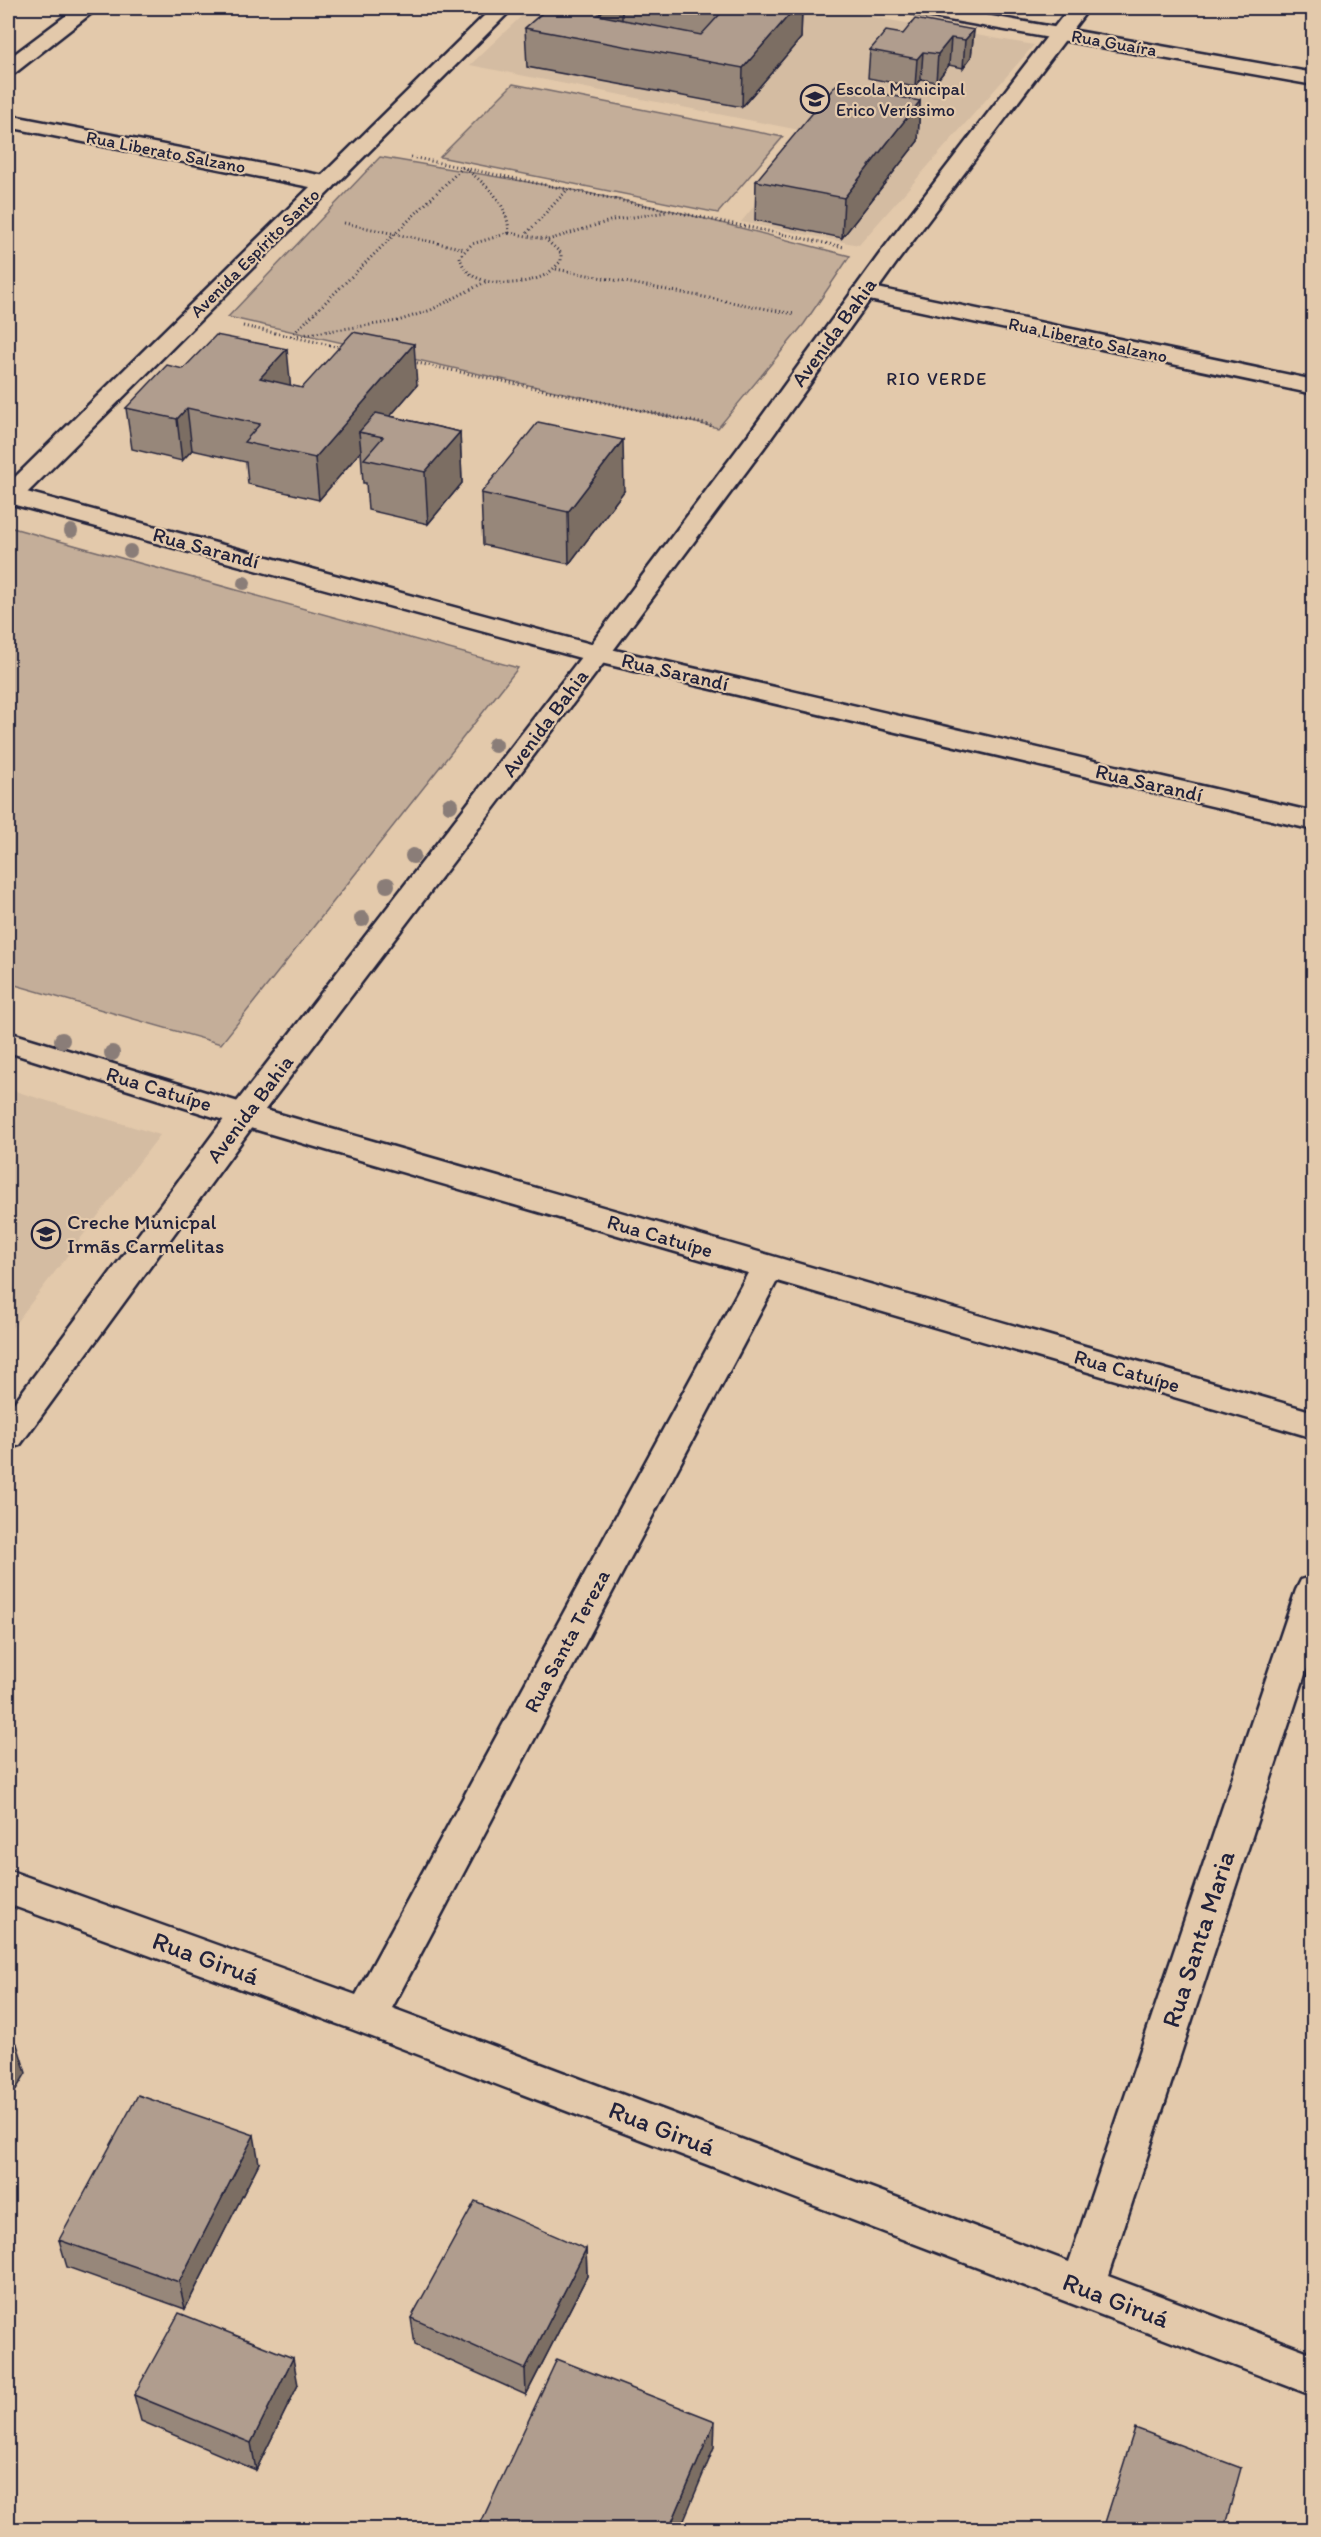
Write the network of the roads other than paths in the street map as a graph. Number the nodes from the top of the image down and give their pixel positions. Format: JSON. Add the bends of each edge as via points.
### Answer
{"nodes":[{"id":1,"x":88,"y":8,"type":"edge"},
{"id":2,"x":503,"y":8,"type":"edge"},
{"id":3,"x":915,"y":8,"type":"edge"},
{"id":4,"x":1078,"y":8,"type":"edge"},
{"id":5,"x":1059,"y":33,"type":"junction"},
{"id":6,"x":8,"y":69,"type":"edge"},
{"id":7,"x":1314,"y":80,"type":"edge"},
{"id":8,"x":8,"y":121,"type":"edge"},
{"id":9,"x":325,"y":183,"type":"junction"},
{"id":10,"x":863,"y":292,"type":"junction"},
{"id":11,"x":1314,"y":387,"type":"edge"},
{"id":12,"x":8,"y":496,"type":"edge"},
{"id":13,"x":597,"y":654,"type":"junction"},
{"id":14,"x":1314,"y":821,"type":"edge"},
{"id":15,"x":8,"y":1042,"type":"edge"},
{"id":16,"x":244,"y":1115,"type":"junction"},
{"id":17,"x":768,"y":1267,"type":"junction"},
{"id":18,"x":1314,"y":1425,"type":"edge"},
{"id":19,"x":8,"y":1436,"type":"edge"},
{"id":20,"x":1314,"y":1590,"type":"edge"},
{"id":21,"x":8,"y":1887,"type":"edge"},
{"id":22,"x":366,"y":2016,"type":"junction"},
{"id":23,"x":1082,"y":2288,"type":"junction"},
{"id":24,"x":1314,"y":2375,"type":"edge"}],
"edges":[{"from":1,"to":6,"type":"street"},
{"from":2,"to":9,"type":"street","name":"Avenida Espírito Santo"},
{"from":3,"to":5,"type":"street","name":"Rua Guaíra"},
{"from":4,"to":5,"type":"street","name":"Avenida Bahia"},
{"from":5,"to":7,"type":"street","name":"Rua Guaíra"},
{"from":5,"to":10,"type":"street","name":"Avenida Bahia"},
{"from":8,"to":9,"type":"street","name":"Rua Liberato Salzano"},
{"from":9,"to":12,"type":"street","name":"Avenida Espírito Santo"},
{"from":10,"to":11,"type":"street","name":"Rua Liberato Salzano"},
{"from":10,"to":13,"type":"street","name":"Avenida Bahia"},
{"from":12,"to":13,"type":"street","name":"Rua Sarandí"},
{"from":13,"to":14,"type":"street","name":"Rua Sarandí"},
{"from":13,"to":16,"type":"street","name":"Avenida Bahia"},
{"from":15,"to":16,"type":"street","name":"Rua Catuípe"},
{"from":16,"to":17,"type":"street","name":"Rua Catuípe"},
{"from":16,"to":19,"type":"street","name":"Avenida Bahia"},
{"from":17,"to":18,"type":"street","name":"Rua Catuípe"},
{"from":17,"to":22,"type":"street","name":"Rua Santa Tereza"},
{"from":20,"to":23,"type":"street","name":"Rua Santa Maria"},
{"from":21,"to":22,"type":"street","name":"Rua Giruá"},
{"from":22,"to":23,"type":"street","name":"Rua Giruá"},
{"from":23,"to":24,"type":"street","name":"Rua Giruá"}]}
